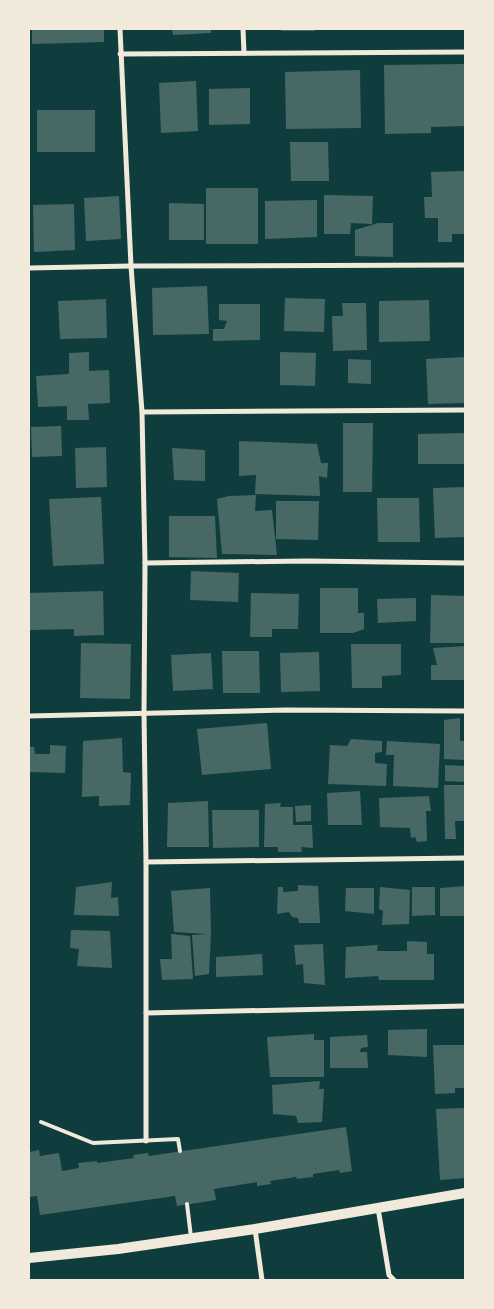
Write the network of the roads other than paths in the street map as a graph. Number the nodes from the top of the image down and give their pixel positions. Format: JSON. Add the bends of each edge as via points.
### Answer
{"nodes":[{"id":1,"x":120,"y":29,"type":"edge"},
{"id":2,"x":244,"y":29,"type":"edge"},
{"id":3,"x":465,"y":52,"type":"edge"},
{"id":4,"x":244,"y":53,"type":"junction"},
{"id":5,"x":120,"y":54,"type":"junction"},
{"id":6,"x":465,"y":264,"type":"edge"},
{"id":7,"x":131,"y":266,"type":"junction"},
{"id":8,"x":29,"y":268,"type":"edge"},
{"id":9,"x":465,"y":410,"type":"edge"},
{"id":10,"x":142,"y":412,"type":"junction"},
{"id":11,"x":465,"y":563,"type":"edge"},
{"id":12,"x":145,"y":564,"type":"junction"},
{"id":13,"x":144,"y":712,"type":"junction"},
{"id":14,"x":465,"y":712,"type":"edge"},
{"id":15,"x":29,"y":716,"type":"edge"},
{"id":16,"x":465,"y":858,"type":"edge"},
{"id":17,"x":146,"y":862,"type":"junction"},
{"id":18,"x":465,"y":1006,"type":"edge"},
{"id":19,"x":146,"y":1013,"type":"junction"},
{"id":20,"x":41,"y":1122,"type":"dead end"},
{"id":21,"x":146,"y":1141,"type":"junction"},
{"id":22,"x":180,"y":1151,"type":"dead end"},
{"id":23,"x":465,"y":1193,"type":"edge"},
{"id":24,"x":187,"y":1204,"type":"dead end"},
{"id":25,"x":378,"y":1208,"type":"junction"},
{"id":26,"x":254,"y":1229,"type":"junction"},
{"id":27,"x":191,"y":1238,"type":"junction"},
{"id":28,"x":29,"y":1258,"type":"edge"},
{"id":29,"x":262,"y":1280,"type":"edge"},
{"id":30,"x":394,"y":1280,"type":"edge"}],
"edges":[{"from":1,"to":5,"type":"street"},
{"from":2,"to":4,"type":"street"},
{"from":3,"to":4,"type":"street"},
{"from":4,"to":5,"type":"street"},
{"from":5,"to":7,"type":"street"},
{"from":6,"to":7,"type":"street"},
{"from":7,"to":8,"type":"street"},
{"from":7,"to":10,"type":"street"},
{"from":9,"to":10,"type":"street"},
{"from":10,"to":12,"type":"street"},
{"from":11,"to":12,"type":"street"},
{"from":12,"to":13,"type":"street"},
{"from":13,"to":14,"type":"street"},
{"from":13,"to":15,"type":"street"},
{"from":13,"to":17,"type":"street"},
{"from":16,"to":17,"type":"street"},
{"from":17,"to":19,"type":"street"},
{"from":18,"to":19,"type":"street"},
{"from":19,"to":21,"type":"street"},
{"from":20,"to":21,"type":"lane","via":[[92,1143]]},
{"from":21,"to":22,"type":"lane","via":[[178,1139]]},
{"from":23,"to":25,"type":"main road"},
{"from":24,"to":27,"type":"lane"},
{"from":25,"to":26,"type":"main road"},
{"from":25,"to":30,"type":"street","via":[[389,1275]]},
{"from":26,"to":27,"type":"main road"},
{"from":26,"to":29,"type":"street"},
{"from":27,"to":28,"type":"main road"}]}
